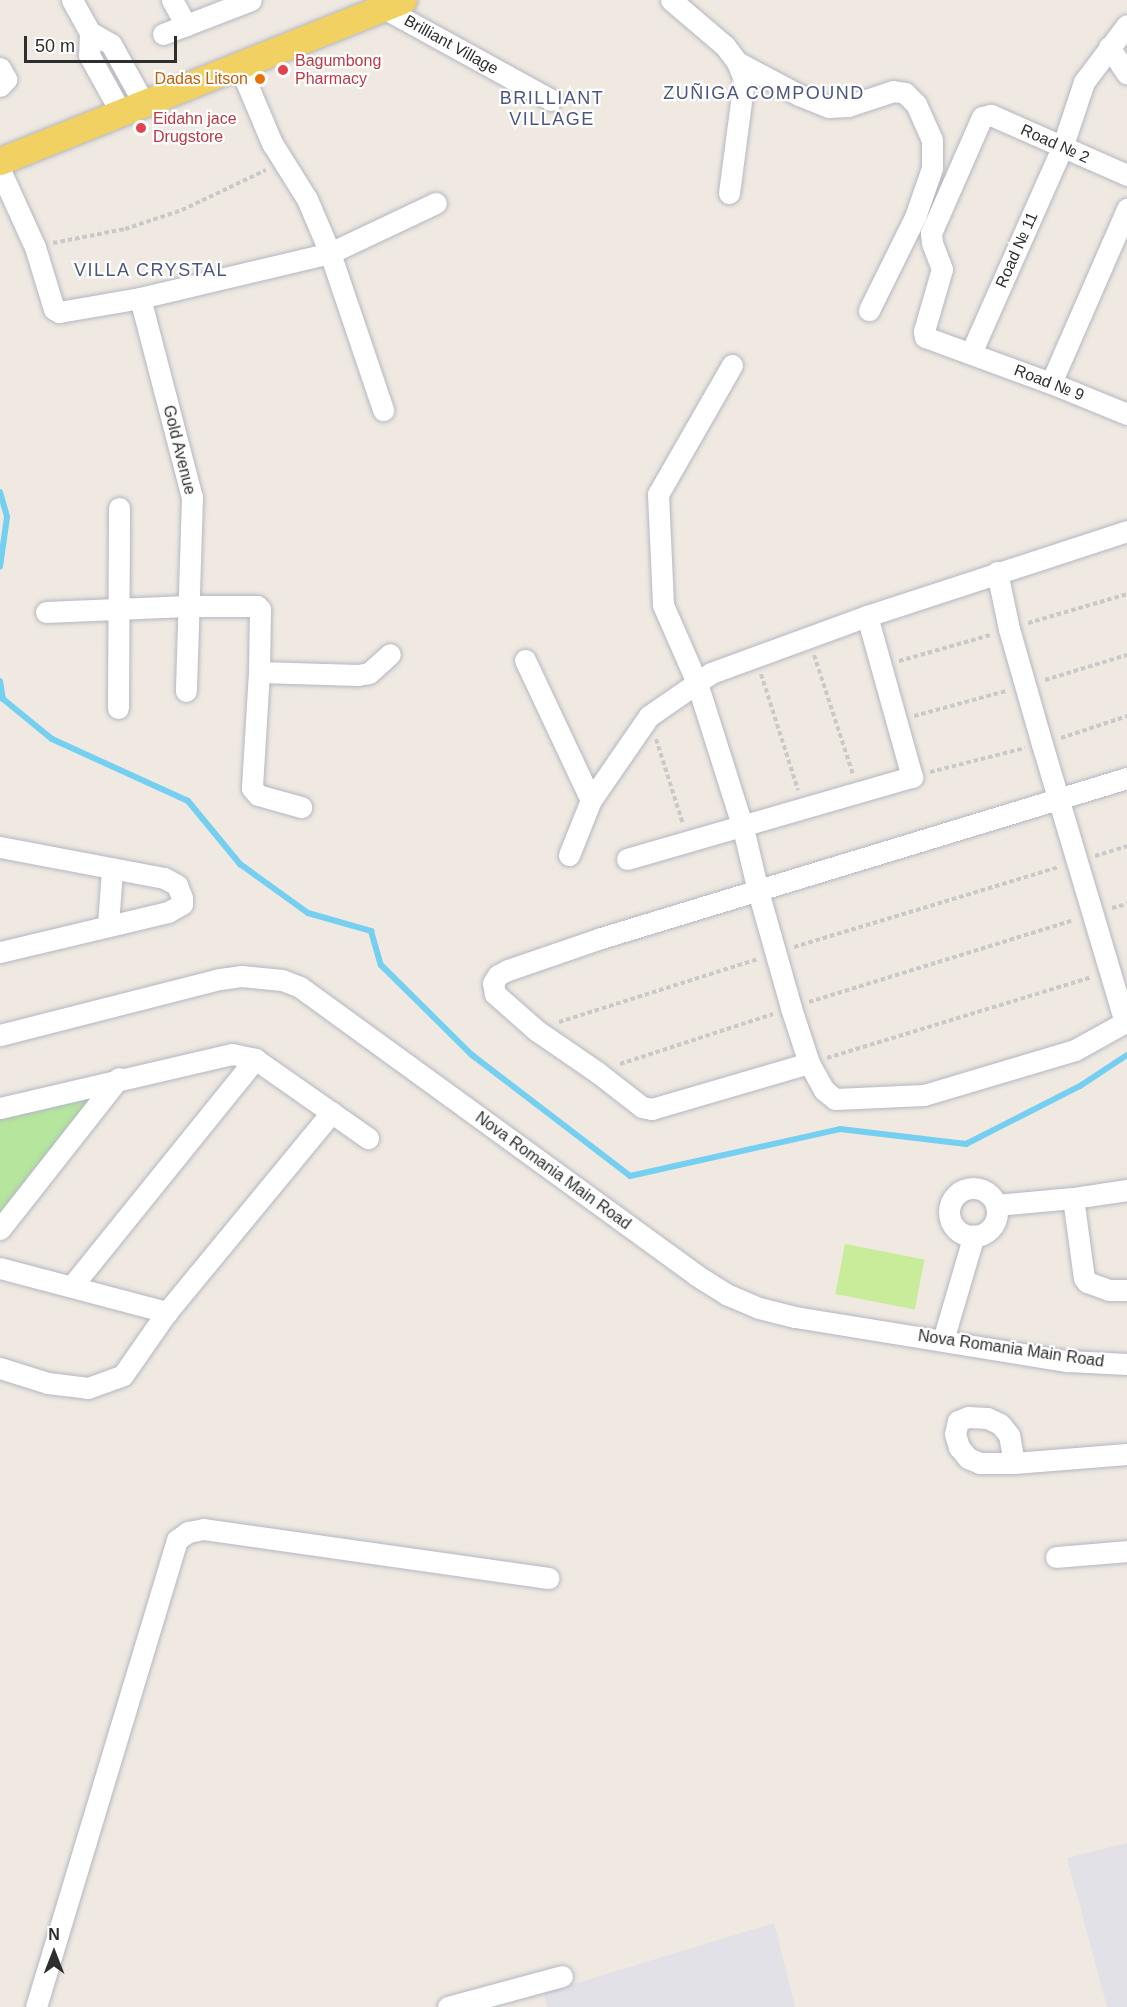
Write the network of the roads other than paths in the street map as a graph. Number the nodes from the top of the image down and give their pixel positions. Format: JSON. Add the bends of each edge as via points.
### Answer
{"nodes":[{"id":1,"x":72,"y":0,"type":"edge"},
{"id":2,"x":172,"y":0,"type":"edge"},
{"id":3,"x":251,"y":0,"type":"edge"},
{"id":4,"x":671,"y":0,"type":"edge"},
{"id":5,"x":388,"y":2,"type":"edge"},
{"id":6,"x":186,"y":25,"type":"junction"},
{"id":7,"x":1127,"y":25,"type":"edge"},
{"id":8,"x":163,"y":34,"type":"dead end"},
{"id":9,"x":1109,"y":47,"type":"junction"},
{"id":10,"x":737,"y":62,"type":"junction"},
{"id":11,"x":239,"y":65,"type":"junction"},
{"id":12,"x":1127,"y":74,"type":"edge"},
{"id":13,"x":551,"y":100,"type":"dead end"},
{"id":14,"x":131,"y":107,"type":"junction"},
{"id":15,"x":982,"y":117,"type":"joint"},
{"id":16,"x":1062,"y":148,"type":"junction"},
{"id":17,"x":0,"y":161,"type":"edge"},
{"id":18,"x":0,"y":170,"type":"edge"},
{"id":19,"x":1127,"y":175,"type":"edge"},
{"id":20,"x":729,"y":193,"type":"dead end"},
{"id":21,"x":436,"y":203,"type":"dead end"},
{"id":22,"x":1127,"y":209,"type":"edge"},
{"id":23,"x":330,"y":253,"type":"junction"},
{"id":24,"x":140,"y":298,"type":"junction"},
{"id":25,"x":869,"y":310,"type":"dead end"},
{"id":26,"x":971,"y":353,"type":"junction"},
{"id":27,"x":732,"y":365,"type":"dead end"},
{"id":28,"x":1051,"y":383,"type":"junction"},
{"id":29,"x":1124,"y":406,"type":"edge"},
{"id":30,"x":383,"y":410,"type":"dead end"},
{"id":31,"x":119,"y":508,"type":"dead end"},
{"id":32,"x":1127,"y":531,"type":"edge"},
{"id":33,"x":997,"y":573,"type":"junction"},
{"id":34,"x":187,"y":606,"type":"junction"},
{"id":35,"x":118,"y":608,"type":"junction"},
{"id":36,"x":46,"y":612,"type":"dead end"},
{"id":37,"x":867,"y":616,"type":"junction"},
{"id":38,"x":390,"y":654,"type":"dead end"},
{"id":39,"x":525,"y":660,"type":"dead end"},
{"id":40,"x":260,"y":672,"type":"junction"},
{"id":41,"x":697,"y":683,"type":"junction"},
{"id":42,"x":186,"y":691,"type":"dead end"},
{"id":43,"x":118,"y":708,"type":"dead end"},
{"id":44,"x":1127,"y":778,"type":"edge"},
{"id":45,"x":591,"y":800,"type":"junction"},
{"id":46,"x":1059,"y":800,"type":"junction"},
{"id":47,"x":301,"y":807,"type":"dead end"},
{"id":48,"x":743,"y":828,"type":"junction"},
{"id":49,"x":0,"y":848,"type":"edge"},
{"id":50,"x":569,"y":855,"type":"dead end"},
{"id":51,"x":627,"y":859,"type":"dead end"},
{"id":52,"x":112,"y":869,"type":"junction"},
{"id":53,"x":758,"y":891,"type":"junction"},
{"id":54,"x":108,"y":925,"type":"junction"},
{"id":55,"x":0,"y":952,"type":"edge"},
{"id":56,"x":1126,"y":1021,"type":"edge"},
{"id":57,"x":0,"y":1035,"type":"edge"},
{"id":58,"x":255,"y":1059,"type":"junction"},
{"id":59,"x":809,"y":1063,"type":"junction"},
{"id":60,"x":119,"y":1078,"type":"junction"},
{"id":61,"x":0,"y":1108,"type":"edge"},
{"id":62,"x":332,"y":1112,"type":"junction"},
{"id":63,"x":368,"y":1138,"type":"dead end"},
{"id":64,"x":1127,"y":1190,"type":"edge"},
{"id":65,"x":1073,"y":1198,"type":"junction"},
{"id":66,"x":996,"y":1205,"type":"junction"},
{"id":67,"x":0,"y":1229,"type":"edge"},
{"id":68,"x":974,"y":1236,"type":"junction"},
{"id":69,"x":0,"y":1268,"type":"edge"},
{"id":70,"x":72,"y":1286,"type":"junction"},
{"id":71,"x":1127,"y":1290,"type":"edge"},
{"id":72,"x":166,"y":1312,"type":"junction"},
{"id":73,"x":943,"y":1340,"type":"junction"},
{"id":74,"x":1127,"y":1364,"type":"edge"},
{"id":75,"x":0,"y":1368,"type":"edge"},
{"id":76,"x":1127,"y":1454,"type":"edge"},
{"id":77,"x":1014,"y":1463,"type":"dead end"},
{"id":78,"x":1127,"y":1551,"type":"edge"},
{"id":79,"x":1056,"y":1557,"type":"dead end"},
{"id":80,"x":549,"y":1578,"type":"dead end"},
{"id":81,"x":562,"y":1976,"type":"dead end"},
{"id":82,"x":36,"y":2007,"type":"edge"},
{"id":83,"x":448,"y":2007,"type":"edge"}],
"edges":[{"from":1,"to":14,"type":"street","via":[[90,32],[89,56]]},
{"from":2,"to":6,"type":"street"},
{"from":3,"to":6,"type":"street"},
{"from":4,"to":10,"type":"street","via":[[725,46]]},
{"from":5,"to":11,"type":"main road"},
{"from":5,"to":13,"type":"street","name":"Brilliant Village"},
{"from":6,"to":8,"type":"street"},
{"from":7,"to":9,"type":"street","name":"Road № 11"},
{"from":9,"to":12,"type":"street"},
{"from":9,"to":16,"type":"street","name":"Road № 11","via":[[1084,82]]},
{"from":10,"to":20,"type":"street","via":[[744,79]]},
{"from":10,"to":25,"type":"street","via":[[829,107],[848,106],[893,91],[905,93],[916,104],[932,140],[932,168],[915,217]]},
{"from":11,"to":14,"type":"main road"},
{"from":11,"to":23,"type":"street","via":[[283,163],[307,199]]},
{"from":14,"to":17,"type":"main road"},
{"from":15,"to":16,"type":"street","name":"Road № 2","via":[[991,115]]},
{"from":15,"to":26,"type":"street","name":"Road № 9","via":[[931,232],[942,269],[924,331],[925,338]]},
{"from":16,"to":19,"type":"street","name":"Road № 2"},
{"from":16,"to":26,"type":"street","name":"Road № 11"},
{"from":18,"to":24,"type":"street","via":[[35,247],[54,309],[59,312]]},
{"from":21,"to":23,"type":"street"},
{"from":22,"to":28,"type":"street"},
{"from":23,"to":24,"type":"street"},
{"from":23,"to":30,"type":"street"},
{"from":24,"to":34,"type":"street","name":"Gold Avenue","via":[[192,497]]},
{"from":26,"to":28,"type":"street","name":"Road № 9"},
{"from":27,"to":41,"type":"street","via":[[658,494],[663,605]]},
{"from":28,"to":29,"type":"street","name":"Road № 9"},
{"from":31,"to":35,"type":"street"},
{"from":32,"to":33,"type":"street"},
{"from":33,"to":37,"type":"street"},
{"from":33,"to":46,"type":"street"},
{"from":34,"to":35,"type":"street"},
{"from":34,"to":40,"type":"street","via":[[257,606]]},
{"from":34,"to":42,"type":"street","name":"Gold Avenue"},
{"from":35,"to":36,"type":"street"},
{"from":35,"to":43,"type":"street"},
{"from":37,"to":41,"type":"street","via":[[711,673]]},
{"from":37,"to":48,"type":"street","via":[[912,777]]},
{"from":38,"to":40,"type":"street","via":[[369,673],[358,675]]},
{"from":39,"to":45,"type":"street"},
{"from":40,"to":47,"type":"street","via":[[252,788],[258,795]]},
{"from":41,"to":45,"type":"street","via":[[649,716]]},
{"from":41,"to":48,"type":"street"},
{"from":44,"to":46,"type":"street"},
{"from":45,"to":50,"type":"street"},
{"from":46,"to":53,"type":"street"},
{"from":46,"to":56,"type":"street"},
{"from":48,"to":51,"type":"street"},
{"from":48,"to":53,"type":"street"},
{"from":49,"to":52,"type":"street"},
{"from":52,"to":54,"type":"street"},
{"from":52,"to":54,"type":"street","via":[[171,880],[181,891],[182,904],[168,912]]},
{"from":53,"to":59,"type":"street"},
{"from":53,"to":59,"type":"street","via":[[601,938],[498,975],[493,983],[495,994],[536,1030],[642,1107],[652,1108]]},
{"from":54,"to":55,"type":"street"},
{"from":56,"to":59,"type":"street","via":[[1075,1050],[924,1095],[836,1099],[824,1090]]},
{"from":57,"to":73,"type":"street","name":"Nova Romania Main Road","via":[[220,980],[241,976],[282,980],[300,987],[726,1294],[795,1317]]},
{"from":58,"to":60,"type":"street","via":[[232,1054]]},
{"from":58,"to":62,"type":"street"},
{"from":58,"to":70,"type":"street"},
{"from":60,"to":61,"type":"street"},
{"from":60,"to":67,"type":"street"},
{"from":62,"to":63,"type":"street"},
{"from":62,"to":72,"type":"street"},
{"from":64,"to":65,"type":"street"},
{"from":65,"to":66,"type":"street"},
{"from":65,"to":71,"type":"street","via":[[1084,1278],[1109,1290]]},
{"from":66,"to":68,"type":"street","via":[[995,1222]]},
{"from":66,"to":68,"type":"street","via":[[986,1192],[977,1188],[955,1196],[950,1218],[959,1231]]},
{"from":68,"to":73,"type":"street"},
{"from":69,"to":70,"type":"street"},
{"from":70,"to":72,"type":"street"},
{"from":72,"to":75,"type":"street","via":[[123,1375],[106,1383],[88,1388],[48,1383]]},
{"from":73,"to":74,"type":"street","name":"Nova Romania Main Road","via":[[1068,1361]]},
{"from":76,"to":77,"type":"street"},
{"from":78,"to":79,"type":"street"},
{"from":80,"to":82,"type":"street","via":[[204,1529],[188,1532],[177,1540]]},
{"from":81,"to":83,"type":"street"}]}
